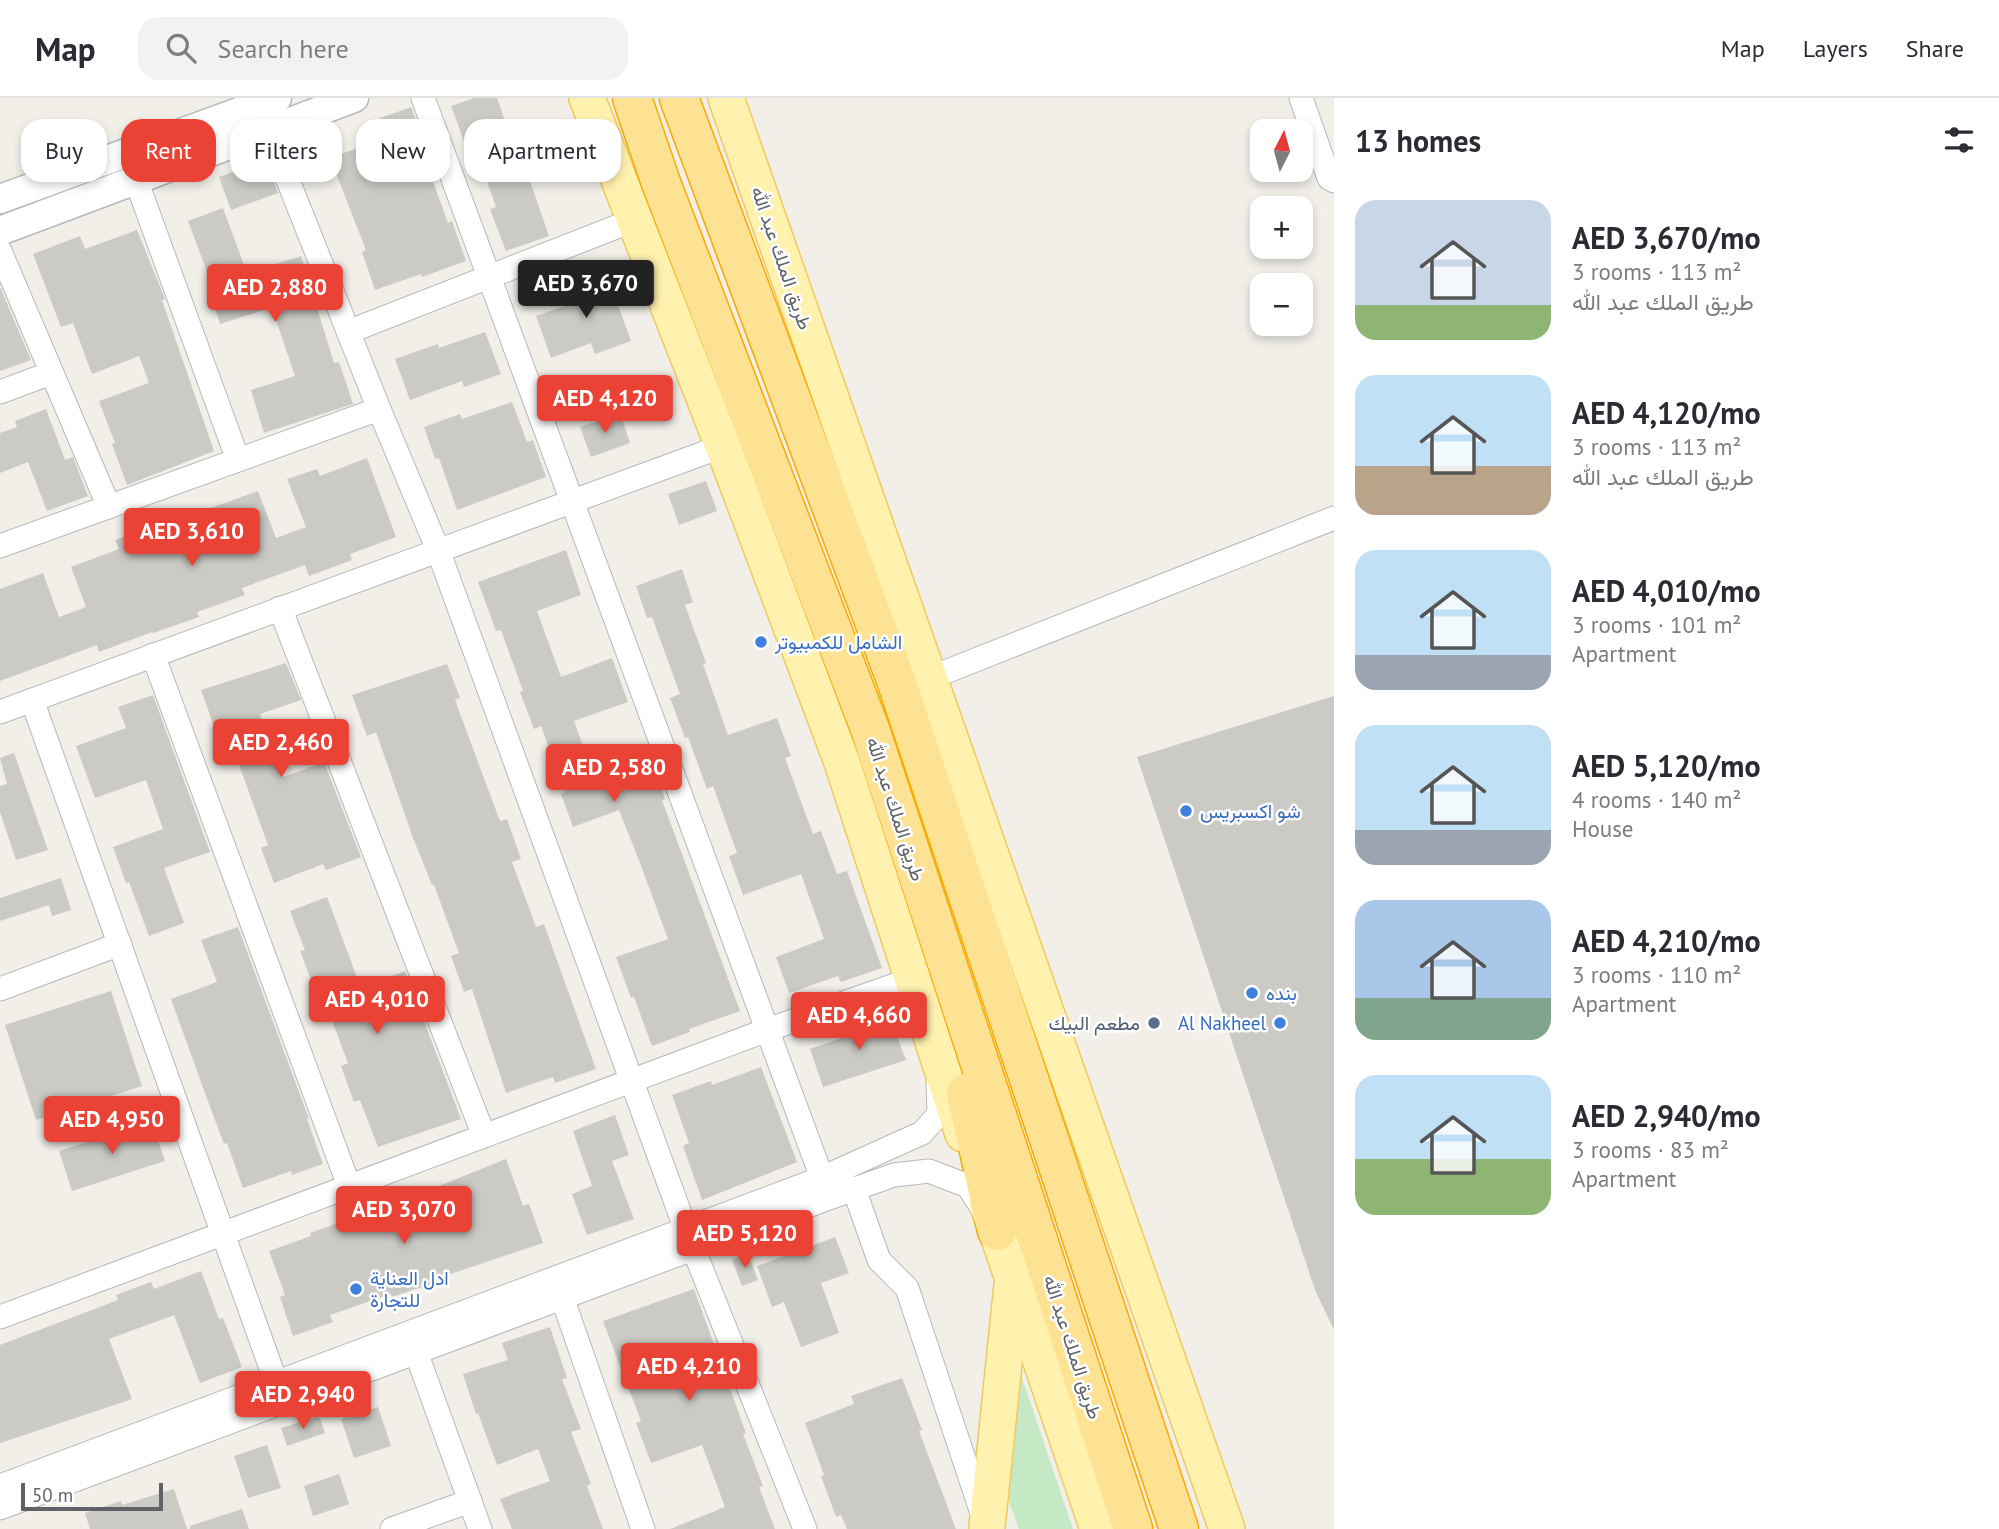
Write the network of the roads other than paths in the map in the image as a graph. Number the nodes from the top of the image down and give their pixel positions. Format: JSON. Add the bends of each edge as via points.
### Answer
{"nodes":[{"id":1,"x":277,"y":98,"type":"edge"},
{"id":2,"x":354,"y":98,"type":"edge"},
{"id":3,"x":424,"y":98,"type":"edge"},
{"id":4,"x":587,"y":98,"type":"edge"},
{"id":5,"x":618,"y":98,"type":"edge"},
{"id":6,"x":632,"y":98,"type":"edge"},
{"id":7,"x":679,"y":98,"type":"edge"},
{"id":8,"x":702,"y":98,"type":"edge"},
{"id":9,"x":726,"y":98,"type":"edge"},
{"id":10,"x":1301,"y":98,"type":"edge"},
{"id":11,"x":298,"y":119,"type":"edge"},
{"id":12,"x":1334,"y":181,"type":"edge"},
{"id":13,"x":131,"y":182,"type":"edge"},
{"id":14,"x":137,"y":182,"type":"edge"},
{"id":15,"x":289,"y":182,"type":"edge"},
{"id":16,"x":661,"y":183,"type":"junction"},
{"id":17,"x":0,"y":199,"type":"edge"},
{"id":18,"x":634,"y":220,"type":"junction"},
{"id":19,"x":0,"y":231,"type":"edge"},
{"id":20,"x":0,"y":251,"type":"edge"},
{"id":21,"x":489,"y":277,"type":"junction"},
{"id":22,"x":754,"y":296,"type":"junction"},
{"id":23,"x":348,"y":332,"type":"junction"},
{"id":24,"x":51,"y":373,"type":"junction"},
{"id":25,"x":0,"y":392,"type":"edge"},
{"id":26,"x":379,"y":409,"type":"junction"},
{"id":27,"x":723,"y":446,"type":"junction"},
{"id":28,"x":238,"y":460,"type":"junction"},
{"id":29,"x":572,"y":500,"type":"junction"},
{"id":30,"x":109,"y":507,"type":"junction"},
{"id":31,"x":1334,"y":518,"type":"edge"},
{"id":32,"x":0,"y":546,"type":"edge"},
{"id":33,"x":438,"y":550,"type":"junction"},
{"id":34,"x":280,"y":608,"type":"junction"},
{"id":35,"x":153,"y":655,"type":"junction"},
{"id":36,"x":930,"y":678,"type":"junction"},
{"id":37,"x":32,"y":700,"type":"junction"},
{"id":38,"x":0,"y":712,"type":"edge"},
{"id":39,"x":870,"y":729,"type":"junction"},
{"id":40,"x":120,"y":944,"type":"junction"},
{"id":41,"x":912,"y":979,"type":"junction"},
{"id":42,"x":0,"y":989,"type":"edge"},
{"id":43,"x":767,"y":1030,"type":"junction"},
{"id":44,"x":933,"y":1047,"type":"junction"},
{"id":45,"x":632,"y":1081,"type":"junction"},
{"id":46,"x":484,"y":1136,"type":"junction"},
{"id":47,"x":822,"y":1178,"type":"junction"},
{"id":48,"x":349,"y":1186,"type":"junction"},
{"id":49,"x":854,"y":1189,"type":"junction"},
{"id":50,"x":997,"y":1231,"type":"junction"},
{"id":51,"x":223,"y":1233,"type":"junction"},
{"id":52,"x":690,"y":1239,"type":"junction"},
{"id":53,"x":1013,"y":1275,"type":"junction"},
{"id":54,"x":562,"y":1297,"type":"junction"},
{"id":55,"x":0,"y":1317,"type":"edge"},
{"id":56,"x":416,"y":1352,"type":"junction"},
{"id":57,"x":280,"y":1392,"type":"junction"},
{"id":58,"x":0,"y":1486,"type":"edge"},
{"id":59,"x":470,"y":1501,"type":"junction"},
{"id":60,"x":0,"y":1508,"type":"edge"},
{"id":61,"x":987,"y":1528,"type":"edge"},
{"id":62,"x":392,"y":1529,"type":"edge"},
{"id":63,"x":480,"y":1529,"type":"edge"},
{"id":64,"x":643,"y":1529,"type":"edge"},
{"id":65,"x":806,"y":1529,"type":"edge"},
{"id":66,"x":1098,"y":1529,"type":"edge"},
{"id":67,"x":1133,"y":1529,"type":"edge"},
{"id":68,"x":1179,"y":1529,"type":"edge"},
{"id":69,"x":1227,"y":1529,"type":"edge"}],
"edges":[{"from":1,"to":17,"type":"street"},
{"from":2,"to":11,"type":"street"},
{"from":3,"to":21,"type":"street"},
{"from":4,"to":18,"type":"main road","name":"طريق الملك عبد الله"},
{"from":5,"to":16,"type":"highway"},
{"from":6,"to":16,"type":"highway","name":"طريق الملك عبد الله"},
{"from":7,"to":22,"type":"highway","name":"طريق الملك عبد الله"},
{"from":8,"to":22,"type":"highway"},
{"from":9,"to":36,"type":"main road","name":"طريق الملك عبد الله"},
{"from":10,"to":12,"type":"street","via":[[1329,178]]},
{"from":13,"to":19,"type":"street"},
{"from":14,"to":28,"type":"street"},
{"from":15,"to":23,"type":"street"},
{"from":16,"to":39,"type":"highway","name":"طريق الملك عبد الله"},
{"from":18,"to":21,"type":"street"},
{"from":18,"to":27,"type":"main road","name":"طريق الملك عبد الله"},
{"from":20,"to":24,"type":"street"},
{"from":21,"to":23,"type":"street"},
{"from":21,"to":29,"type":"street"},
{"from":22,"to":68,"type":"highway","name":"طريق الملك عبد الله","via":[[896,680]]},
{"from":23,"to":26,"type":"street"},
{"from":24,"to":25,"type":"street"},
{"from":24,"to":30,"type":"street"},
{"from":26,"to":28,"type":"street"},
{"from":26,"to":33,"type":"street"},
{"from":27,"to":29,"type":"street"},
{"from":27,"to":41,"type":"main road","name":"طريق الملك عبد الله","via":[[842,762]]},
{"from":28,"to":30,"type":"street"},
{"from":29,"to":33,"type":"street"},
{"from":29,"to":43,"type":"street"},
{"from":30,"to":32,"type":"street"},
{"from":31,"to":36,"type":"street"},
{"from":33,"to":34,"type":"street"},
{"from":33,"to":45,"type":"street"},
{"from":34,"to":35,"type":"street"},
{"from":34,"to":46,"type":"street"},
{"from":35,"to":37,"type":"street"},
{"from":35,"to":48,"type":"street"},
{"from":36,"to":69,"type":"main road","name":"طريق الملك عبد الله"},
{"from":37,"to":38,"type":"street"},
{"from":37,"to":40,"type":"street"},
{"from":39,"to":50,"type":"highway","via":[[964,1086]]},
{"from":39,"to":67,"type":"highway","name":"طريق الملك عبد الله"},
{"from":40,"to":42,"type":"street"},
{"from":40,"to":51,"type":"street"},
{"from":41,"to":43,"type":"street"},
{"from":41,"to":44,"type":"main road","name":"طريق الملك عبد الله"},
{"from":43,"to":45,"type":"street"},
{"from":43,"to":47,"type":"street"},
{"from":44,"to":47,"type":"street","via":[[939,1114],[922,1133]]},
{"from":44,"to":50,"type":"main road","name":"طريق الملك عبد الله"},
{"from":45,"to":46,"type":"street"},
{"from":45,"to":52,"type":"street"},
{"from":46,"to":48,"type":"street"},
{"from":47,"to":49,"type":"street"},
{"from":47,"to":52,"type":"street"},
{"from":48,"to":51,"type":"street"},
{"from":49,"to":50,"type":"street","via":[[894,1175],[929,1171],[968,1186]]},
{"from":49,"to":52,"type":"street"},
{"from":49,"to":61,"type":"street","via":[[879,1260],[907,1288]]},
{"from":50,"to":53,"type":"main road","name":"طريق الملك عبد الله"},
{"from":51,"to":55,"type":"street"},
{"from":51,"to":57,"type":"street"},
{"from":52,"to":54,"type":"street"},
{"from":52,"to":57,"type":"street"},
{"from":52,"to":65,"type":"street"},
{"from":53,"to":61,"type":"main road"},
{"from":53,"to":66,"type":"main road","name":"طريق الملك عبد الله"},
{"from":54,"to":56,"type":"street"},
{"from":54,"to":64,"type":"street"},
{"from":56,"to":57,"type":"street"},
{"from":56,"to":59,"type":"street"},
{"from":57,"to":58,"type":"street"},
{"from":57,"to":60,"type":"street"},
{"from":59,"to":62,"type":"street"},
{"from":59,"to":63,"type":"street"}]}
